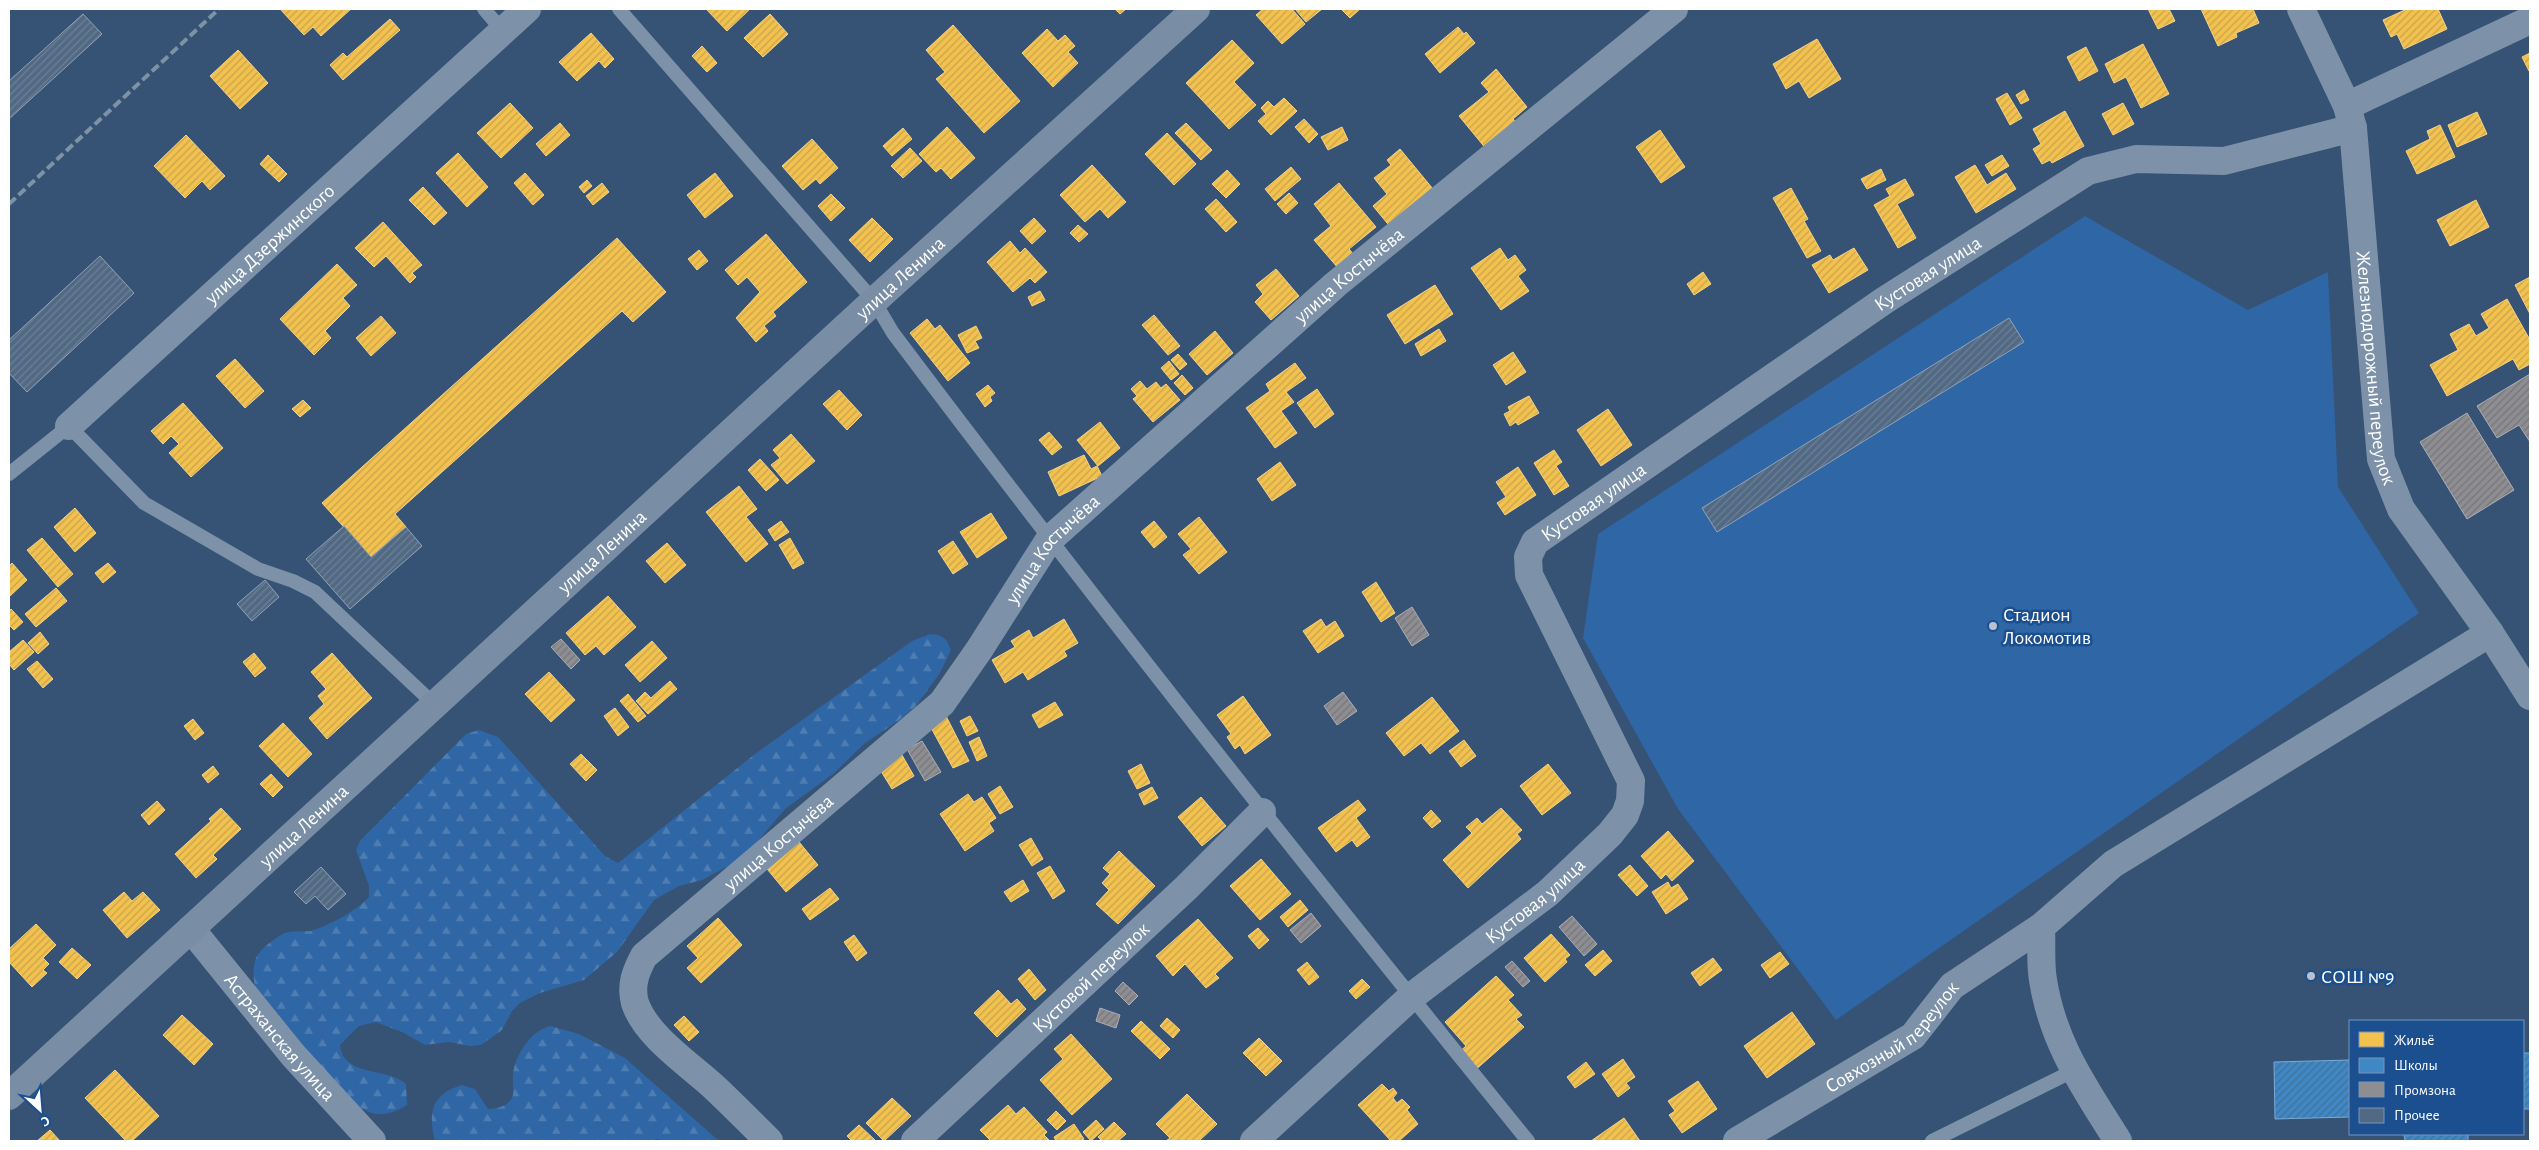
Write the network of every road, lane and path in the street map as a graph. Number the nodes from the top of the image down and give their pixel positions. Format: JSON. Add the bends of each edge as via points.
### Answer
{"nodes":[{"id":1,"x":484,"y":9,"type":"edge"},
{"id":2,"x":527,"y":9,"type":"edge"},
{"id":3,"x":620,"y":9,"type":"edge"},
{"id":4,"x":1196,"y":9,"type":"edge"},
{"id":5,"x":1674,"y":9,"type":"edge"},
{"id":6,"x":2301,"y":9,"type":"edge"},
{"id":7,"x":2530,"y":20,"type":"edge"},
{"id":8,"x":502,"y":30,"type":"junction"},
{"id":9,"x":2350,"y":117,"type":"junction"},
{"id":10,"x":874,"y":301,"type":"junction"},
{"id":11,"x":69,"y":426,"type":"junction"},
{"id":12,"x":9,"y":474,"type":"edge"},
{"id":13,"x":1049,"y":540,"type":"junction"},
{"id":14,"x":2490,"y":633,"type":"junction"},
{"id":15,"x":2530,"y":696,"type":"edge"},
{"id":16,"x":435,"y":705,"type":"junction"},
{"id":17,"x":1262,"y":812,"type":"junction"},
{"id":18,"x":2042,"y":927,"type":"junction"},
{"id":19,"x":191,"y":929,"type":"junction"},
{"id":20,"x":1411,"y":997,"type":"junction"},
{"id":21,"x":2075,"y":1070,"type":"junction"},
{"id":22,"x":9,"y":1096,"type":"edge"},
{"id":23,"x":362,"y":1138,"type":"edge"},
{"id":24,"x":769,"y":1141,"type":"edge"},
{"id":25,"x":915,"y":1141,"type":"edge"},
{"id":26,"x":1254,"y":1141,"type":"edge"},
{"id":27,"x":1528,"y":1141,"type":"edge"},
{"id":28,"x":1737,"y":1141,"type":"edge"},
{"id":29,"x":1932,"y":1141,"type":"edge"},
{"id":30,"x":2118,"y":1141,"type":"edge"}],
"edges":[{"from":1,"to":8,"type":"lane"},
{"from":2,"to":8,"type":"street","name":"улица Дзержинского"},
{"from":3,"to":10,"type":"lane"},
{"from":4,"to":10,"type":"main road","name":"улица Ленина"},
{"from":5,"to":13,"type":"street","name":"улица Костычёва","via":[[1336,284]]},
{"from":6,"to":9,"type":"street","name":"Железнодорожный переулок"},
{"from":7,"to":9,"type":"street","name":"Кустовая улица"},
{"from":8,"to":11,"type":"street","name":"улица Дзержинского"},
{"from":9,"to":14,"type":"street","name":"Железнодорожный переулок","via":[[2381,459],[2401,509]]},
{"from":9,"to":20,"type":"street","name":"Кустовая улица","via":[[2224,161],[2136,159],[2088,171],[1885,300],[1535,542],[1528,557],[1530,575],[1630,781],[1630,801],[1625,815],[1610,834],[1548,893]]},
{"from":10,"to":13,"type":"lane"},
{"from":10,"to":16,"type":"main road","name":"улица Ленина"},
{"from":11,"to":12,"type":"lane","name":"улица Дзержинского"},
{"from":11,"to":16,"type":"lane","via":[[144,504],[258,569],[294,581],[314,592]]},
{"from":13,"to":17,"type":"lane"},
{"from":13,"to":24,"type":"street","name":"улица Костычёва","via":[[942,703],[644,956],[635,973],[635,1002],[646,1025]]},
{"from":14,"to":15,"type":"street","name":"Железнодорожный переулок"},
{"from":14,"to":18,"type":"street","name":"Совхозный переулок","via":[[2113,864]]},
{"from":16,"to":19,"type":"main road","name":"улица Ленина"},
{"from":17,"to":20,"type":"lane"},
{"from":17,"to":25,"type":"street","name":"Кустовой переулок","via":[[1186,888]]},
{"from":18,"to":21,"type":"street","via":[[2042,978],[2049,1010],[2066,1056]]},
{"from":18,"to":28,"type":"street","name":"Совхозный переулок","via":[[1952,986],[1913,1036]]},
{"from":19,"to":22,"type":"main road","name":"улица Ленина"},
{"from":19,"to":23,"type":"street","name":"Астраханская улица"},
{"from":20,"to":26,"type":"street","name":"Кустовая улица"},
{"from":20,"to":27,"type":"lane"},
{"from":21,"to":29,"type":"lane"},
{"from":21,"to":30,"type":"street"}]}
